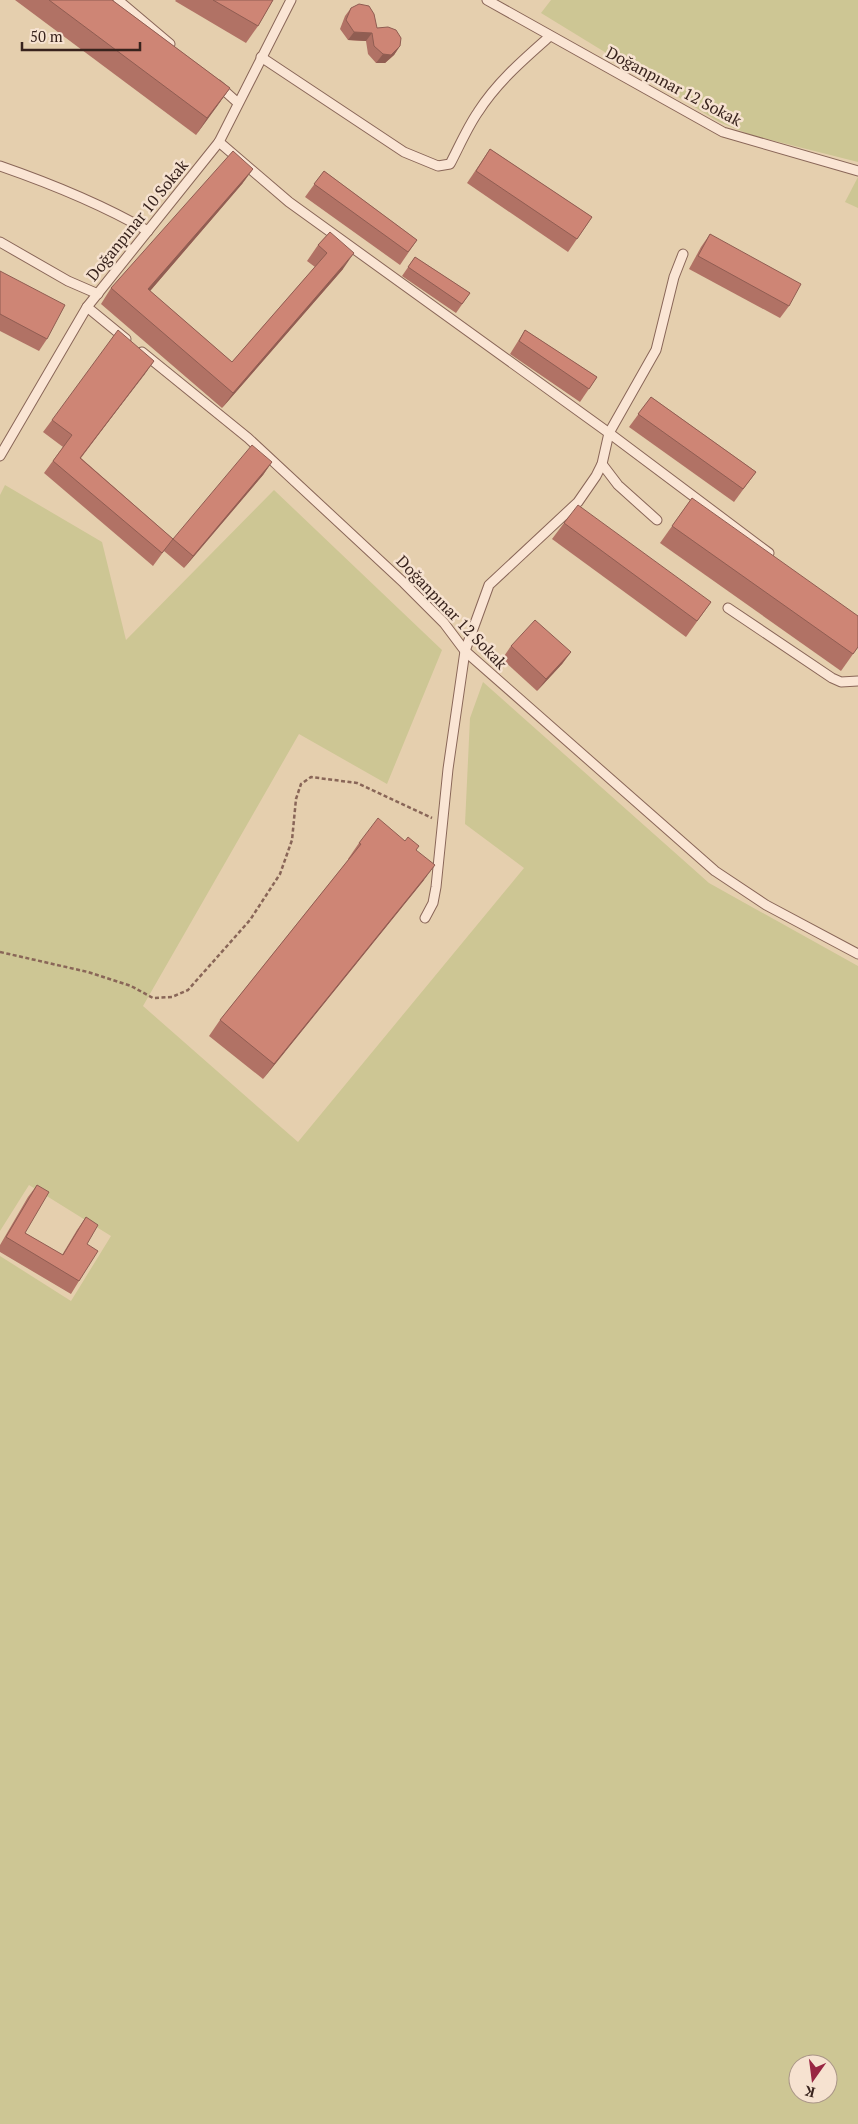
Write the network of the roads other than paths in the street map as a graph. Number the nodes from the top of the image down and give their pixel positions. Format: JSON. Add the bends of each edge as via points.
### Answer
{"nodes":[{"id":1,"x":118,"y":0,"type":"edge"},
{"id":2,"x":291,"y":0,"type":"edge"},
{"id":3,"x":487,"y":0,"type":"edge"},
{"id":4,"x":550,"y":36,"type":"junction"},
{"id":5,"x":178,"y":51,"type":"edge"},
{"id":6,"x":261,"y":57,"type":"junction"},
{"id":7,"x":208,"y":77,"type":"edge"},
{"id":8,"x":238,"y":102,"type":"junction"},
{"id":9,"x":219,"y":142,"type":"junction"},
{"id":10,"x":0,"y":166,"type":"edge"},
{"id":11,"x":858,"y":171,"type":"edge"},
{"id":12,"x":148,"y":231,"type":"junction"},
{"id":13,"x":0,"y":242,"type":"edge"},
{"id":14,"x":683,"y":254,"type":"dead end"},
{"id":15,"x":98,"y":294,"type":"junction"},
{"id":16,"x":87,"y":307,"type":"junction"},
{"id":17,"x":609,"y":433,"type":"junction"},
{"id":18,"x":0,"y":456,"type":"edge"},
{"id":19,"x":602,"y":464,"type":"junction"},
{"id":20,"x":657,"y":520,"type":"dead end"},
{"id":21,"x":775,"y":558,"type":"edge"},
{"id":22,"x":728,"y":608,"type":"dead end"},
{"id":23,"x":465,"y":651,"type":"junction"},
{"id":24,"x":858,"y":681,"type":"edge"},
{"id":25,"x":425,"y":918,"type":"dead end"},
{"id":26,"x":858,"y":954,"type":"edge"}],
"edges":[{"from":1,"to":5,"type":"lane"},
{"from":2,"to":6,"type":"lane","name":"Doğanpınar 10 Sokak"},
{"from":3,"to":4,"type":"lane","name":"Doğanpınar 12 Sokak"},
{"from":4,"to":6,"type":"lane","via":[[486,99],[450,164],[438,166],[404,152]]},
{"from":4,"to":11,"type":"lane","name":"Doğanpınar 12 Sokak","via":[[723,132]]},
{"from":6,"to":8,"type":"lane","name":"Doğanpınar 10 Sokak"},
{"from":7,"to":8,"type":"lane"},
{"from":8,"to":9,"type":"lane","name":"Doğanpınar 10 Sokak"},
{"from":9,"to":12,"type":"lane","name":"Doğanpınar 10 Sokak"},
{"from":9,"to":17,"type":"lane","via":[[289,202]]},
{"from":10,"to":12,"type":"lane","via":[[88,199]]},
{"from":12,"to":15,"type":"lane","name":"Doğanpınar 10 Sokak"},
{"from":13,"to":15,"type":"lane"},
{"from":14,"to":17,"type":"lane","via":[[656,350]]},
{"from":15,"to":16,"type":"lane","name":"Doğanpınar 10 Sokak"},
{"from":16,"to":18,"type":"lane","name":"Doğanpınar 10 Sokak"},
{"from":16,"to":23,"type":"lane","name":"Doğanpınar 12 Sokak","via":[[248,438],[404,583],[444,623]]},
{"from":17,"to":19,"type":"lane"},
{"from":17,"to":21,"type":"lane"},
{"from":19,"to":20,"type":"lane","via":[[618,485]]},
{"from":19,"to":23,"type":"lane","via":[[578,502],[489,584]]},
{"from":22,"to":24,"type":"lane","via":[[832,678],[850,683]]},
{"from":23,"to":25,"type":"lane","via":[[436,887],[433,903]]},
{"from":23,"to":26,"type":"lane","name":"Doğanpınar 12 Sokak","via":[[715,871],[766,905]]}]}
